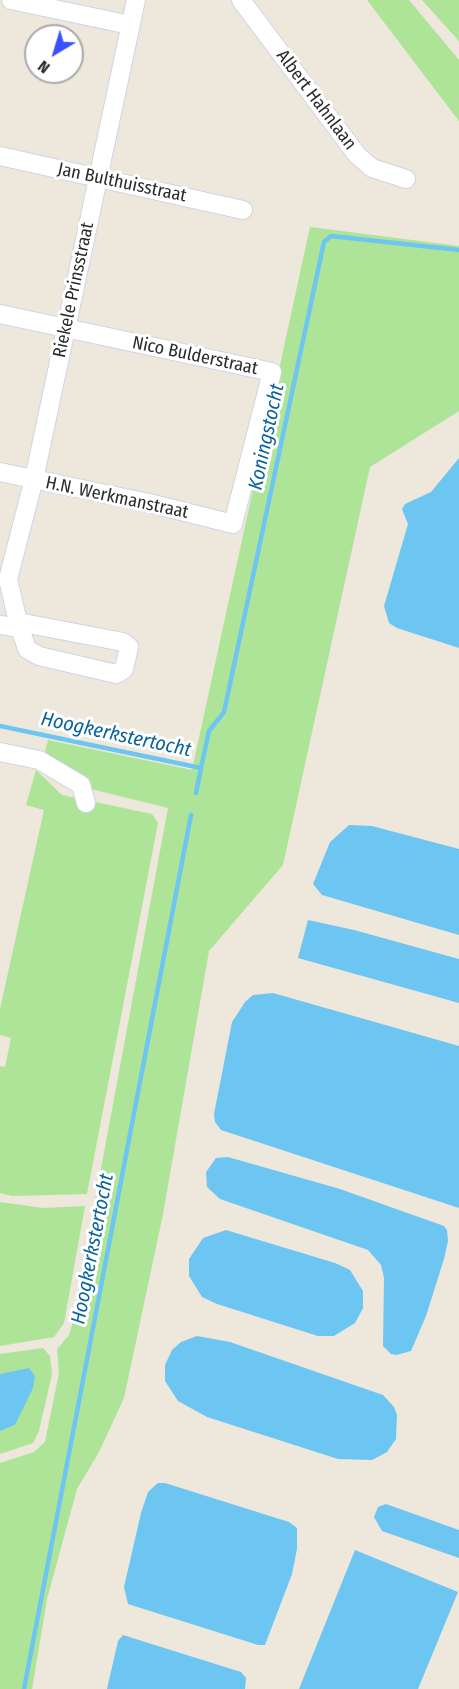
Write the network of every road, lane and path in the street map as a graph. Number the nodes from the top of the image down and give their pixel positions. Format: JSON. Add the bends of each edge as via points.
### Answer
{"nodes":[{"id":1,"x":11,"y":0,"type":"edge"},
{"id":2,"x":136,"y":0,"type":"edge"},
{"id":3,"x":241,"y":0,"type":"edge"},
{"id":4,"x":130,"y":26,"type":"junction"},
{"id":5,"x":0,"y":156,"type":"edge"},
{"id":6,"x":98,"y":178,"type":"junction"},
{"id":7,"x":406,"y":179,"type":"dead end"},
{"id":8,"x":243,"y":210,"type":"dead end"},
{"id":9,"x":0,"y":314,"type":"edge"},
{"id":10,"x":66,"y":329,"type":"junction"},
{"id":11,"x":0,"y":472,"type":"edge"},
{"id":12,"x":34,"y":479,"type":"junction"},
{"id":13,"x":233,"y":524,"type":"joint"},
{"id":14,"x":4,"y":579,"type":"edge"},
{"id":15,"x":13,"y":625,"type":"edge"},
{"id":16,"x":0,"y":752,"type":"edge"},
{"id":17,"x":86,"y":803,"type":"dead end"}],
"edges":[{"from":1,"to":4,"type":"street"},
{"from":2,"to":4,"type":"street","name":"Riekele Prinsstraat"},
{"from":3,"to":7,"type":"street","name":"Albert Hahnlaan","via":[[357,155],[372,168]]},
{"from":4,"to":6,"type":"street","name":"Riekele Prinsstraat"},
{"from":5,"to":6,"type":"street","name":"Jan Bulthuisstraat"},
{"from":6,"to":8,"type":"street","name":"Jan Bulthuisstraat"},
{"from":6,"to":10,"type":"street","name":"Riekele Prinsstraat"},
{"from":9,"to":10,"type":"street","name":"Nico Bulderstraat"},
{"from":10,"to":12,"type":"street","name":"Riekele Prinsstraat"},
{"from":10,"to":13,"type":"street","name":"Nico Bulderstraat","via":[[272,372]]},
{"from":11,"to":12,"type":"street","name":"H.N. Werkmanstraat"},
{"from":12,"to":13,"type":"street","name":"H.N. Werkmanstraat"},
{"from":12,"to":14,"type":"street","name":"Riekele Prinsstraat"},
{"from":14,"to":15,"type":"street"},
{"from":15,"to":15,"type":"street","via":[[123,642],[129,647],[124,669],[116,674],[39,656],[27,649]]},
{"from":16,"to":17,"type":"street","via":[[39,760],[81,784]]}]}
